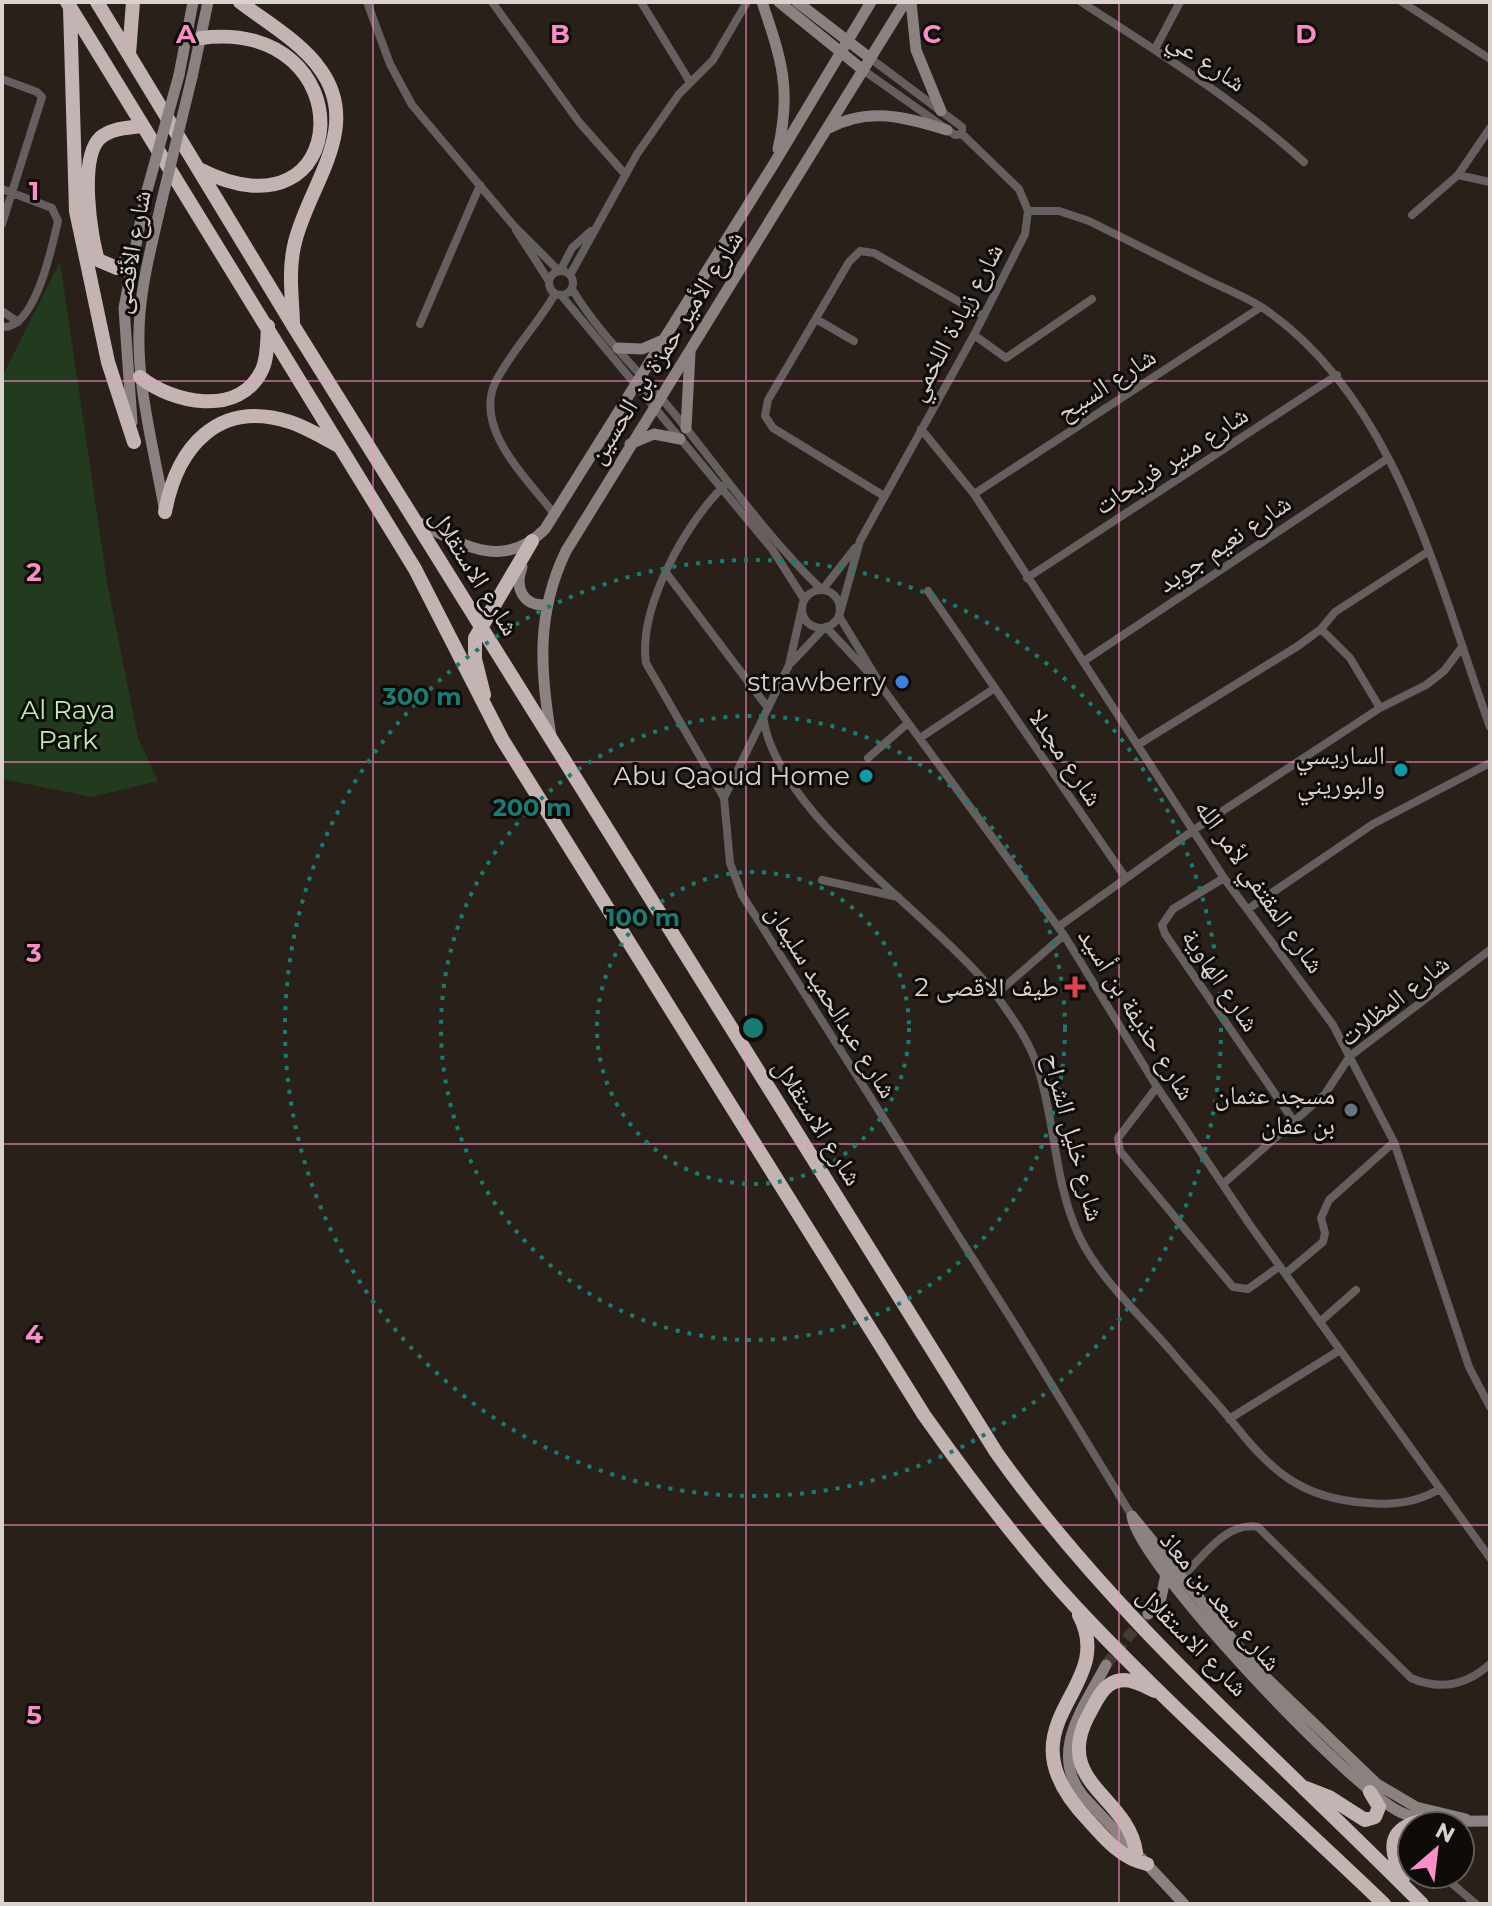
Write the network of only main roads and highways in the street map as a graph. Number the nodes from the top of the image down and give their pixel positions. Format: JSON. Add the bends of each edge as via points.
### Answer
{"nodes":[{"id":1,"x":97,"y":2,"type":"edge"},
{"id":2,"x":133,"y":2,"type":"edge"},
{"id":3,"x":193,"y":2,"type":"edge"},
{"id":4,"x":208,"y":2,"type":"edge"},
{"id":5,"x":240,"y":2,"type":"edge"},
{"id":6,"x":762,"y":2,"type":"edge"},
{"id":7,"x":779,"y":2,"type":"edge"},
{"id":8,"x":797,"y":2,"type":"edge"},
{"id":9,"x":871,"y":2,"type":"edge"},
{"id":10,"x":905,"y":2,"type":"edge"},
{"id":11,"x":911,"y":2,"type":"edge"},
{"id":12,"x":68,"y":5,"type":"edge"},
{"id":13,"x":201,"y":38,"type":"junction"},
{"id":14,"x":846,"y":42,"type":"junction"},
{"id":15,"x":839,"y":53,"type":"junction"},
{"id":16,"x":129,"y":54,"type":"junction"},
{"id":17,"x":870,"y":58,"type":"junction"},
{"id":18,"x":863,"y":70,"type":"junction"},
{"id":19,"x":941,"y":111,"type":"road end"},
{"id":20,"x":141,"y":126,"type":"junction"},
{"id":21,"x":826,"y":129,"type":"junction"},
{"id":22,"x":947,"y":130,"type":"road end"},
{"id":23,"x":775,"y":162,"type":"junction"},
{"id":24,"x":198,"y":168,"type":"junction"},
{"id":25,"x":132,"y":256,"type":"junction"},
{"id":26,"x":268,"y":326,"type":"junction"},
{"id":27,"x":294,"y":327,"type":"junction"},
{"id":28,"x":667,"y":338,"type":"junction"},
{"id":29,"x":618,"y":348,"type":"road end"},
{"id":30,"x":691,"y":348,"type":"junction"},
{"id":31,"x":140,"y":377,"type":"junction"},
{"id":32,"x":134,"y":442,"type":"joint"},
{"id":33,"x":629,"y":445,"type":"junction"},
{"id":34,"x":342,"y":447,"type":"junction"},
{"id":35,"x":165,"y":512,"type":"joint"},
{"id":36,"x":415,"y":521,"type":"junction"},
{"id":37,"x":532,"y":541,"type":"junction"},
{"id":38,"x":546,"y":605,"type":"junction"},
{"id":39,"x":481,"y":624,"type":"junction"},
{"id":40,"x":483,"y":703,"type":"junction"},
{"id":41,"x":552,"y":741,"type":"junction"},
{"id":42,"x":611,"y":835,"type":"junction"},
{"id":43,"x":630,"y":838,"type":"dead end"},
{"id":44,"x":1166,"y":1574,"type":"junction"},
{"id":45,"x":1189,"y":1602,"type":"junction"},
{"id":46,"x":1159,"y":1603,"type":"junction"},
{"id":47,"x":1073,"y":1604,"type":"junction"},
{"id":48,"x":1148,"y":1614,"type":"tunnel mouth"},
{"id":49,"x":1106,"y":1665,"type":"tunnel mouth"},
{"id":50,"x":1270,"y":1689,"type":"junction"},
{"id":51,"x":1164,"y":1696,"type":"junction"},
{"id":52,"x":1302,"y":1787,"type":"junction"},
{"id":53,"x":1370,"y":1792,"type":"junction"},
{"id":54,"x":1398,"y":1810,"type":"edge"},
{"id":55,"x":1428,"y":1810,"type":"edge"},
{"id":56,"x":1396,"y":1837,"type":"edge"},
{"id":57,"x":1136,"y":1852,"type":"junction"},
{"id":58,"x":1396,"y":1859,"type":"edge"},
{"id":59,"x":1147,"y":1864,"type":"junction"},
{"id":60,"x":1410,"y":1892,"type":"joint"},
{"id":61,"x":1184,"y":1904,"type":"edge"},
{"id":62,"x":1384,"y":1904,"type":"edge"},
{"id":63,"x":1422,"y":1904,"type":"edge"}],
"edges":[{"from":1,"to":16,"type":"highway","name":"شارع الاستقلال"},
{"from":2,"to":16,"type":"highway"},
{"from":3,"to":25,"type":"main road","name":"شارع الأقصى","bridge":true},
{"from":4,"to":13,"type":"main road","name":"شارع الأقصى"},
{"from":5,"to":27,"type":"highway","via":[[311,57],[336,101],[333,146],[295,239]]},
{"from":6,"to":23,"type":"main road","via":[[785,81]]},
{"from":7,"to":15,"type":"main road"},
{"from":8,"to":14,"type":"main road"},
{"from":9,"to":14,"type":"main road","name":"شارع الأمير حمزة بن الحسين"},
{"from":10,"to":17,"type":"main road","name":"شارع الأمير حمزة بن الحسين"},
{"from":11,"to":19,"type":"main road","via":[[916,50]]},
{"from":12,"to":20,"type":"highway","name":"شارع الاستقلال"},
{"from":12,"to":32,"type":"highway","via":[[76,211],[108,362]]},
{"from":13,"to":24,"type":"highway","via":[[242,37],[282,54],[313,85],[323,125],[310,159],[285,181],[262,188],[242,186]]},
{"from":13,"to":31,"type":"main road","name":"شارع الأقصى","bridge":true,"via":[[139,315]]},
{"from":14,"to":15,"type":"main road","name":"شارع الأمير حمزة بن الحسين"},
{"from":14,"to":17,"type":"main road"},
{"from":15,"to":18,"type":"main road"},
{"from":15,"to":23,"type":"main road","name":"شارع الأمير حمزة بن الحسين"},
{"from":16,"to":24,"type":"highway","name":"شارع الاستقلال"},
{"from":17,"to":18,"type":"main road","name":"شارع الأمير حمزة بن الحسين"},
{"from":18,"to":21,"type":"main road","name":"شارع الأمير حمزة بن الحسين"},
{"from":20,"to":25,"type":"highway","via":[[101,136],[89,162],[98,260],[117,268]]},
{"from":20,"to":26,"type":"highway","name":"شارع الاستقلال"},
{"from":21,"to":22,"type":"main road","via":[[857,116],[879,114]]},
{"from":21,"to":30,"type":"main road","name":"شارع الأمير حمزة بن الحسين"},
{"from":23,"to":28,"type":"main road","name":"شارع الأمير حمزة بن الحسين"},
{"from":24,"to":27,"type":"highway","name":"شارع الاستقلال"},
{"from":25,"to":32,"type":"main road","name":"شارع الأقصى","via":[[124,337]]},
{"from":26,"to":31,"type":"highway","via":[[261,371],[228,399],[188,401],[169,396]]},
{"from":26,"to":34,"type":"highway","name":"شارع الاستقلال"},
{"from":27,"to":36,"type":"highway","name":"شارع الاستقلال"},
{"from":28,"to":29,"type":"main road","via":[[642,349]]},
{"from":28,"to":37,"type":"main road","name":"شارع الأمير حمزة بن الحسين","via":[[555,515]]},
{"from":30,"to":33,"type":"main road","name":"شارع الأمير حمزة بن الحسين"},
{"from":30,"to":33,"type":"main road","via":[[683,433],[654,434]]},
{"from":31,"to":35,"type":"main road","name":"شارع الأقصى"},
{"from":33,"to":38,"type":"main road","name":"شارع الأمير حمزة بن الحسين","via":[[566,551]]},
{"from":34,"to":35,"type":"highway","via":[[288,421],[256,418],[228,423],[196,440],[184,454]]},
{"from":34,"to":40,"type":"highway","name":"شارع الاستقلال","via":[[415,569]]},
{"from":36,"to":37,"type":"main road","via":[[487,553],[508,552]]},
{"from":36,"to":39,"type":"highway","name":"شارع الاستقلال"},
{"from":37,"to":38,"type":"main road","via":[[518,587],[527,600]]},
{"from":37,"to":39,"type":"highway"},
{"from":38,"to":41,"type":"main road","name":"شارع الأمير حمزة بن الحسين","via":[[541,664]]},
{"from":39,"to":40,"type":"highway","via":[[474,652]]},
{"from":39,"to":41,"type":"highway","name":"شارع الاستقلال"},
{"from":40,"to":47,"type":"highway","name":"شارع الاستقلال","via":[[924,1415]]},
{"from":41,"to":42,"type":"highway","name":"شارع الاستقلال"},
{"from":42,"to":43,"type":"highway"},
{"from":42,"to":52,"type":"highway","name":"شارع الاستقلال","via":[[1023,1489],[1103,1585]]},
{"from":44,"to":45,"type":"main road","name":"شارع سعد بن معاذ"},
{"from":44,"to":46,"type":"main road"},
{"from":44,"to":50,"type":"main road","name":"شارع سعد بن معاذ","via":[[1136,1532],[1132,1516]]},
{"from":45,"to":46,"type":"main road"},
{"from":45,"to":50,"type":"main road","name":"شارع سعد بن معاذ"},
{"from":46,"to":48,"type":"main road"},
{"from":47,"to":51,"type":"highway","name":"شارع الاستقلال"},
{"from":47,"to":59,"type":"highway","via":[[1086,1628],[1089,1650],[1054,1728],[1056,1775],[1066,1795],[1103,1836],[1128,1858]]},
{"from":49,"to":57,"type":"main road","via":[[1070,1735],[1068,1767],[1076,1788]]},
{"from":50,"to":53,"type":"main road","name":"شارع سعد بن معاذ"},
{"from":50,"to":55,"type":"main road","name":"شارع سعد بن معاذ","via":[[1386,1791]]},
{"from":51,"to":57,"type":"highway","via":[[1130,1680],[1115,1682],[1102,1691],[1078,1741],[1084,1774],[1126,1824]]},
{"from":51,"to":62,"type":"highway","name":"شارع الاستقلال"},
{"from":52,"to":53,"type":"highway","via":[[1365,1820],[1375,1817],[1379,1807]]},
{"from":52,"to":60,"type":"highway","name":"شارع الاستقلال"},
{"from":53,"to":54,"type":"main road","name":"شارع سعد بن معاذ"},
{"from":56,"to":58,"type":"highway"},
{"from":57,"to":59,"type":"main road"},
{"from":59,"to":61,"type":"main road"},
{"from":60,"to":63,"type":"highway","name":"شارع الاستقلال"}]}
